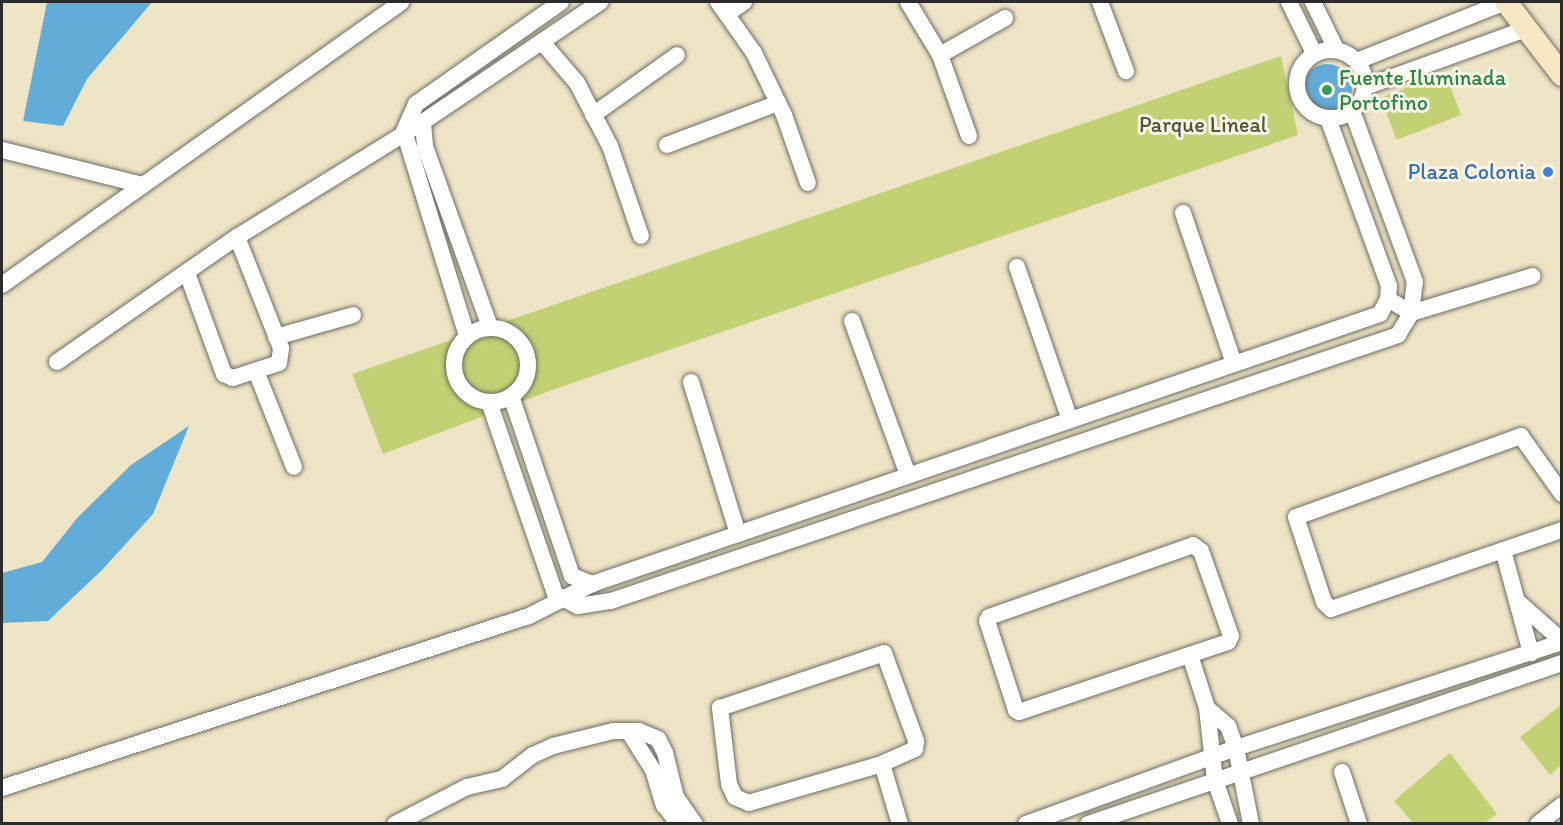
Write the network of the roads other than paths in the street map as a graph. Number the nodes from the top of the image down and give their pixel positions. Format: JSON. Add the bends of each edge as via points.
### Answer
{"nodes":[{"id":1,"x":401,"y":2,"type":"edge"},
{"id":2,"x":561,"y":2,"type":"edge"},
{"id":3,"x":600,"y":2,"type":"edge"},
{"id":4,"x":744,"y":2,"type":"edge"},
{"id":5,"x":908,"y":2,"type":"edge"},
{"id":6,"x":1100,"y":2,"type":"edge"},
{"id":7,"x":1289,"y":2,"type":"edge"},
{"id":8,"x":1313,"y":2,"type":"edge"},
{"id":9,"x":1505,"y":2,"type":"edge"},
{"id":10,"x":723,"y":8,"type":"edge"},
{"id":11,"x":1005,"y":18,"type":"dead end"},
{"id":12,"x":1460,"y":21,"type":"junction"},
{"id":13,"x":1526,"y":29,"type":"junction"},
{"id":14,"x":1411,"y":41,"type":"junction"},
{"id":15,"x":542,"y":42,"type":"junction"},
{"id":16,"x":1471,"y":46,"type":"junction"},
{"id":17,"x":1336,"y":49,"type":"junction"},
{"id":18,"x":1314,"y":53,"type":"junction"},
{"id":19,"x":677,"y":55,"type":"dead end"},
{"id":20,"x":940,"y":55,"type":"junction"},
{"id":21,"x":1357,"y":62,"type":"junction"},
{"id":22,"x":1420,"y":66,"type":"junction"},
{"id":23,"x":1126,"y":71,"type":"dead end"},
{"id":24,"x":1562,"y":75,"type":"edge"},
{"id":25,"x":1365,"y":87,"type":"junction"},
{"id":26,"x":778,"y":103,"type":"junction"},
{"id":27,"x":1352,"y":111,"type":"junction"},
{"id":28,"x":594,"y":115,"type":"junction"},
{"id":29,"x":1328,"y":118,"type":"junction"},
{"id":30,"x":423,"y":122,"type":"junction"},
{"id":31,"x":404,"y":131,"type":"junction"},
{"id":32,"x":969,"y":136,"type":"dead end"},
{"id":33,"x":667,"y":145,"type":"dead end"},
{"id":34,"x":2,"y":150,"type":"edge"},
{"id":35,"x":808,"y":183,"type":"dead end"},
{"id":36,"x":142,"y":186,"type":"junction"},
{"id":37,"x":1183,"y":213,"type":"dead end"},
{"id":38,"x":641,"y":236,"type":"dead end"},
{"id":39,"x":237,"y":237,"type":"junction"},
{"id":40,"x":1017,"y":267,"type":"dead end"},
{"id":41,"x":187,"y":273,"type":"junction"},
{"id":42,"x":1533,"y":276,"type":"dead end"},
{"id":43,"x":2,"y":285,"type":"edge"},
{"id":44,"x":1388,"y":299,"type":"junction"},
{"id":45,"x":1411,"y":313,"type":"junction"},
{"id":46,"x":354,"y":315,"type":"dead end"},
{"id":47,"x":852,"y":321,"type":"dead end"},
{"id":48,"x":490,"y":327,"type":"junction"},
{"id":49,"x":467,"y":336,"type":"junction"},
{"id":50,"x":276,"y":337,"type":"junction"},
{"id":51,"x":57,"y":362,"type":"dead end"},
{"id":52,"x":1234,"y":364,"type":"junction"},
{"id":53,"x":256,"y":371,"type":"junction"},
{"id":54,"x":691,"y":381,"type":"dead end"},
{"id":55,"x":511,"y":396,"type":"junction"},
{"id":56,"x":489,"y":402,"type":"junction"},
{"id":57,"x":1070,"y":420,"type":"junction"},
{"id":58,"x":988,"y":448,"type":"junction"},
{"id":59,"x":294,"y":466,"type":"dead end"},
{"id":60,"x":995,"y":471,"type":"junction"},
{"id":61,"x":908,"y":475,"type":"junction"},
{"id":62,"x":1562,"y":494,"type":"edge"},
{"id":63,"x":1562,"y":530,"type":"edge"},
{"id":64,"x":738,"y":534,"type":"junction"},
{"id":65,"x":1503,"y":550,"type":"junction"},
{"id":66,"x":592,"y":584,"type":"junction"},
{"id":67,"x":1516,"y":600,"type":"junction"},
{"id":68,"x":564,"y":601,"type":"junction"},
{"id":69,"x":1562,"y":642,"type":"edge"},
{"id":70,"x":1531,"y":653,"type":"junction"},
{"id":71,"x":1190,"y":655,"type":"junction"},
{"id":72,"x":1504,"y":662,"type":"junction"},
{"id":73,"x":1562,"y":663,"type":"edge"},
{"id":74,"x":1511,"y":681,"type":"junction"},
{"id":75,"x":1207,"y":708,"type":"junction"},
{"id":76,"x":629,"y":732,"type":"junction"},
{"id":77,"x":1236,"y":748,"type":"junction"},
{"id":78,"x":665,"y":753,"type":"junction"},
{"id":79,"x":1216,"y":756,"type":"junction"},
{"id":80,"x":648,"y":760,"type":"junction"},
{"id":81,"x":882,"y":764,"type":"junction"},
{"id":82,"x":1342,"y":772,"type":"dead end"},
{"id":83,"x":1240,"y":773,"type":"junction"},
{"id":84,"x":1215,"y":780,"type":"junction"},
{"id":85,"x":2,"y":788,"type":"edge"},
{"id":86,"x":668,"y":796,"type":"junction"},
{"id":87,"x":1562,"y":805,"type":"edge"},
{"id":88,"x":899,"y":816,"type":"edge"},
{"id":89,"x":395,"y":824,"type":"edge"},
{"id":90,"x":679,"y":824,"type":"edge"},
{"id":91,"x":695,"y":824,"type":"edge"},
{"id":92,"x":908,"y":824,"type":"edge"},
{"id":93,"x":1026,"y":824,"type":"edge"},
{"id":94,"x":1088,"y":824,"type":"edge"},
{"id":95,"x":1230,"y":824,"type":"edge"},
{"id":96,"x":1251,"y":824,"type":"edge"},
{"id":97,"x":1359,"y":824,"type":"edge"},
{"id":98,"x":1538,"y":824,"type":"edge"}],
"edges":[{"from":1,"to":36,"type":"street"},
{"from":2,"to":31,"type":"street","via":[[416,104]]},
{"from":3,"to":15,"type":"street"},
{"from":4,"to":10,"type":"street"},
{"from":5,"to":20,"type":"street"},
{"from":6,"to":23,"type":"street"},
{"from":7,"to":18,"type":"street"},
{"from":8,"to":17,"type":"street"},
{"from":9,"to":12,"type":"street"},
{"from":9,"to":13,"type":"street"},
{"from":10,"to":26,"type":"street","via":[[754,53]]},
{"from":11,"to":20,"type":"street"},
{"from":12,"to":14,"type":"street"},
{"from":12,"to":16,"type":"street"},
{"from":13,"to":16,"type":"street"},
{"from":13,"to":24,"type":"street"},
{"from":14,"to":21,"type":"street"},
{"from":14,"to":22,"type":"street"},
{"from":15,"to":28,"type":"street","via":[[576,83]]},
{"from":15,"to":30,"type":"street"},
{"from":16,"to":22,"type":"street"},
{"from":17,"to":18,"type":"street"},
{"from":17,"to":21,"type":"street"},
{"from":18,"to":29,"type":"street","via":[[1299,69],[1297,91],[1308,110]]},
{"from":19,"to":28,"type":"street"},
{"from":20,"to":32,"type":"street"},
{"from":21,"to":25,"type":"street"},
{"from":22,"to":25,"type":"street"},
{"from":25,"to":27,"type":"street"},
{"from":26,"to":33,"type":"street"},
{"from":26,"to":35,"type":"street"},
{"from":27,"to":29,"type":"street"},
{"from":27,"to":45,"type":"street","via":[[1415,282]]},
{"from":28,"to":38,"type":"street","via":[[610,146]]},
{"from":29,"to":44,"type":"street","via":[[1389,286]]},
{"from":30,"to":31,"type":"street"},
{"from":30,"to":48,"type":"street","via":[[425,146]]},
{"from":31,"to":39,"type":"street"},
{"from":31,"to":49,"type":"street"},
{"from":34,"to":36,"type":"street"},
{"from":36,"to":43,"type":"street"},
{"from":37,"to":52,"type":"street"},
{"from":39,"to":41,"type":"street"},
{"from":39,"to":50,"type":"street"},
{"from":40,"to":57,"type":"street"},
{"from":41,"to":51,"type":"street"},
{"from":41,"to":53,"type":"street","via":[[220,369],[232,378]]},
{"from":42,"to":45,"type":"street"},
{"from":44,"to":45,"type":"street"},
{"from":44,"to":52,"type":"street","via":[[1380,314]]},
{"from":45,"to":60,"type":"street","via":[[1398,335]]},
{"from":46,"to":50,"type":"street"},
{"from":47,"to":61,"type":"street"},
{"from":48,"to":49,"type":"street"},
{"from":48,"to":55,"type":"street","via":[[502,329],[521,343],[527,354],[526,378]]},
{"from":49,"to":56,"type":"street","via":[[454,357],[458,382],[476,399]]},
{"from":50,"to":53,"type":"street","via":[[283,354],[280,362]]},
{"from":52,"to":57,"type":"street"},
{"from":53,"to":59,"type":"street"},
{"from":54,"to":64,"type":"street"},
{"from":55,"to":56,"type":"street"},
{"from":55,"to":66,"type":"street","via":[[572,576]]},
{"from":56,"to":68,"type":"street","via":[[545,572],[555,594]]},
{"from":57,"to":58,"type":"street"},
{"from":58,"to":60,"type":"street"},
{"from":58,"to":61,"type":"street"},
{"from":60,"to":68,"type":"street","via":[[611,601],[578,606]]},
{"from":61,"to":64,"type":"street"},
{"from":62,"to":65,"type":"street","via":[[1521,436],[1296,517],[1324,602],[1331,609]]},
{"from":63,"to":65,"type":"street"},
{"from":64,"to":66,"type":"street"},
{"from":65,"to":67,"type":"street"},
{"from":66,"to":68,"type":"street"},
{"from":67,"to":69,"type":"street"},
{"from":67,"to":70,"type":"street"},
{"from":68,"to":85,"type":"street"},
{"from":69,"to":70,"type":"street"},
{"from":70,"to":72,"type":"street"},
{"from":71,"to":71,"type":"street","via":[[1224,646],[1231,636],[1201,551],[1193,545],[988,619],[1013,706],[1019,712]]},
{"from":71,"to":75,"type":"street"},
{"from":72,"to":74,"type":"street"},
{"from":72,"to":77,"type":"street"},
{"from":73,"to":74,"type":"street"},
{"from":74,"to":83,"type":"street"},
{"from":75,"to":77,"type":"street","via":[[1228,726]]},
{"from":75,"to":79,"type":"street"},
{"from":76,"to":78,"type":"street","via":[[647,732],[658,739]]},
{"from":76,"to":80,"type":"street"},
{"from":76,"to":89,"type":"street","via":[[613,731],[553,746],[533,755],[502,779],[460,790]]},
{"from":77,"to":79,"type":"street"},
{"from":77,"to":83,"type":"street"},
{"from":78,"to":80,"type":"street"},
{"from":78,"to":86,"type":"street"},
{"from":79,"to":84,"type":"street"},
{"from":79,"to":93,"type":"street"},
{"from":80,"to":86,"type":"street"},
{"from":81,"to":81,"type":"street","via":[[915,749],[917,744],[884,653],[719,709],[729,784],[735,797],[744,802]]},
{"from":81,"to":88,"type":"street"},
{"from":82,"to":97,"type":"street"},
{"from":83,"to":84,"type":"street"},
{"from":83,"to":96,"type":"street"},
{"from":84,"to":94,"type":"street"},
{"from":84,"to":95,"type":"street"},
{"from":86,"to":90,"type":"street"},
{"from":86,"to":91,"type":"street"},
{"from":87,"to":98,"type":"street"},
{"from":88,"to":92,"type":"street"}]}
